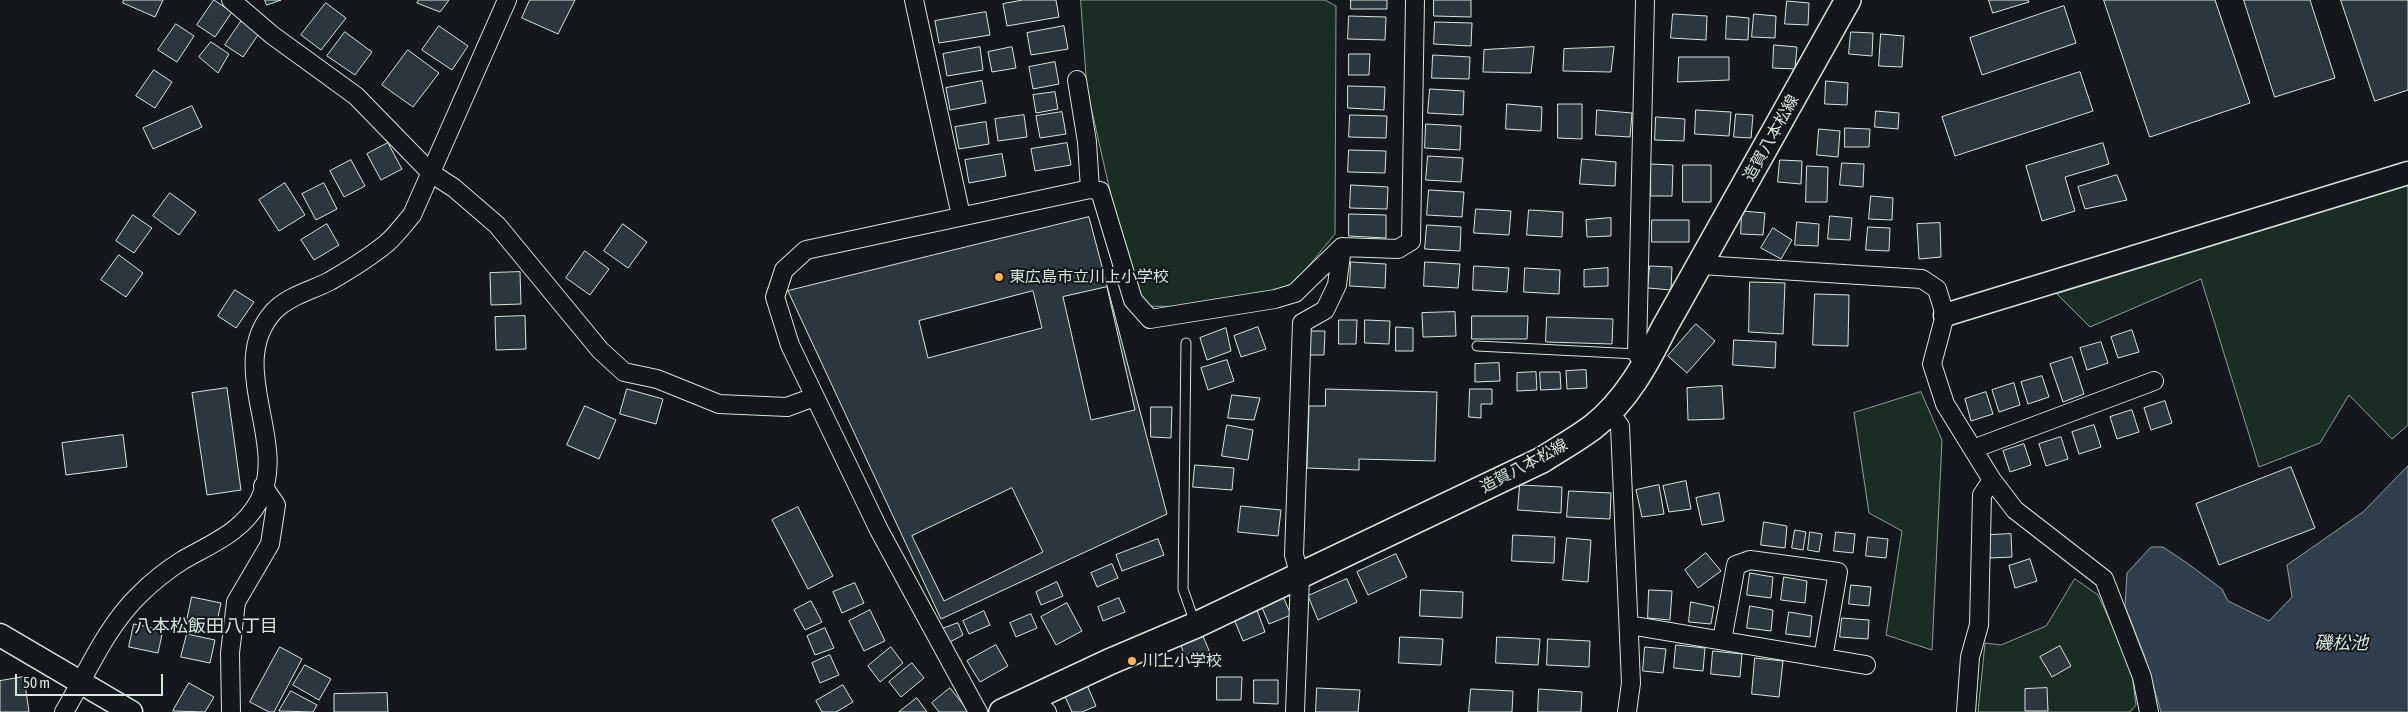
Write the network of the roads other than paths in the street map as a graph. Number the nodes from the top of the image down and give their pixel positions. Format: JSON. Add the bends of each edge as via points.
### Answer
{"nodes":[{"id":1,"x":230,"y":0,"type":"edge"},
{"id":2,"x":506,"y":0,"type":"edge"},
{"id":3,"x":914,"y":0,"type":"edge"},
{"id":4,"x":1415,"y":0,"type":"edge"},
{"id":5,"x":1645,"y":0,"type":"edge"},
{"id":6,"x":1848,"y":0,"type":"edge"},
{"id":7,"x":1077,"y":80,"type":"dead end"},
{"id":8,"x":2408,"y":172,"type":"edge"},
{"id":9,"x":431,"y":173,"type":"junction"},
{"id":10,"x":1090,"y":190,"type":"junction"},
{"id":11,"x":961,"y":216,"type":"junction"},
{"id":12,"x":1342,"y":247,"type":"junction"},
{"id":13,"x":1701,"y":265,"type":"junction"},
{"id":14,"x":1945,"y":316,"type":"junction"},
{"id":15,"x":1186,"y":343,"type":"dead end"},
{"id":16,"x":1477,"y":346,"type":"dead end"},
{"id":17,"x":1642,"y":358,"type":"junction"},
{"id":18,"x":2154,"y":381,"type":"dead end"},
{"id":19,"x":814,"y":398,"type":"junction"},
{"id":20,"x":1609,"y":412,"type":"junction"},
{"id":21,"x":1973,"y":449,"type":"junction"},
{"id":22,"x":1992,"y":480,"type":"junction"},
{"id":23,"x":263,"y":486,"type":"junction"},
{"id":24,"x":1300,"y":576,"type":"junction"},
{"id":25,"x":1196,"y":624,"type":"junction"},
{"id":26,"x":1630,"y":625,"type":"junction"},
{"id":27,"x":0,"y":635,"type":"edge"},
{"id":28,"x":1722,"y":640,"type":"junction"},
{"id":29,"x":1823,"y":658,"type":"junction"},
{"id":30,"x":1866,"y":665,"type":"dead end"},
{"id":31,"x":81,"y":682,"type":"junction"},
{"id":32,"x":1039,"y":705,"type":"edge"},
{"id":33,"x":64,"y":712,"type":"edge"},
{"id":34,"x":132,"y":712,"type":"edge"},
{"id":35,"x":232,"y":712,"type":"edge"},
{"id":36,"x":978,"y":712,"type":"edge"},
{"id":37,"x":1002,"y":712,"type":"edge"},
{"id":38,"x":1296,"y":712,"type":"edge"},
{"id":39,"x":1627,"y":712,"type":"edge"},
{"id":40,"x":1966,"y":712,"type":"edge"},
{"id":41,"x":2149,"y":712,"type":"edge"}],
"edges":[{"from":1,"to":9,"type":"street","via":[[356,96]]},
{"from":2,"to":9,"type":"street"},
{"from":3,"to":11,"type":"street"},
{"from":4,"to":12,"type":"street","via":[[1411,241],[1398,249]]},
{"from":5,"to":17,"type":"street"},
{"from":6,"to":13,"type":"main road","name":"造賀八本松線"},
{"from":7,"to":10,"type":"street","via":[[1087,142]]},
{"from":8,"to":14,"type":"street"},
{"from":9,"to":19,"type":"street","via":[[497,225],[600,350],[624,372],[657,378],[719,404],[787,407]]},
{"from":9,"to":23,"type":"street","via":[[412,215],[387,243],[329,282],[294,296],[274,312],[261,334],[255,355],[255,376],[267,448],[267,474]]},
{"from":10,"to":11,"type":"street"},
{"from":10,"to":12,"type":"street","via":[[1100,191],[1133,300],[1150,319],[1296,293]]},
{"from":11,"to":19,"type":"street","via":[[806,250],[784,270],[775,297],[790,344]]},
{"from":12,"to":24,"type":"street","via":[[1337,285],[1325,310],[1302,323],[1294,555]]},
{"from":13,"to":14,"type":"street","via":[[1922,279],[1937,289]]},
{"from":13,"to":17,"type":"main road","name":"造賀八本松線","via":[[1664,328]]},
{"from":14,"to":21,"type":"street","via":[[1932,364],[1945,404]]},
{"from":15,"to":25,"type":"lane","via":[[1183,590]]},
{"from":16,"to":17,"type":"lane"},
{"from":17,"to":20,"type":"main road","name":"造賀八本松線"},
{"from":18,"to":21,"type":"street"},
{"from":19,"to":36,"type":"street","via":[[879,530]]},
{"from":20,"to":24,"type":"main road","name":"造賀八本松線","via":[[1593,427],[1542,460]]},
{"from":20,"to":26,"type":"street","via":[[1620,426]]},
{"from":21,"to":22,"type":"street"},
{"from":22,"to":40,"type":"street","via":[[1982,495],[1979,625],[1970,658]]},
{"from":22,"to":41,"type":"street","via":[[2015,510],[2104,580],[2142,677]]},
{"from":23,"to":31,"type":"street","via":[[259,500],[243,524],[222,540],[171,568],[117,618]]},
{"from":23,"to":35,"type":"street","via":[[276,505],[270,544],[236,602],[230,653]]},
{"from":24,"to":25,"type":"main road","name":"造賀八本松線"},
{"from":24,"to":38,"type":"street"},
{"from":25,"to":32,"type":"main road","name":"造賀八本松線"},
{"from":26,"to":28,"type":"street"},
{"from":26,"to":39,"type":"street","via":[[1631,683]]},
{"from":27,"to":31,"type":"street"},
{"from":28,"to":29,"type":"street"},
{"from":28,"to":29,"type":"street","via":[[1736,565],[1750,560],[1838,572]]},
{"from":29,"to":30,"type":"street"},
{"from":31,"to":33,"type":"street"},
{"from":31,"to":34,"type":"street"},
{"from":32,"to":37,"type":"main road","name":"造賀八本松線"}]}
